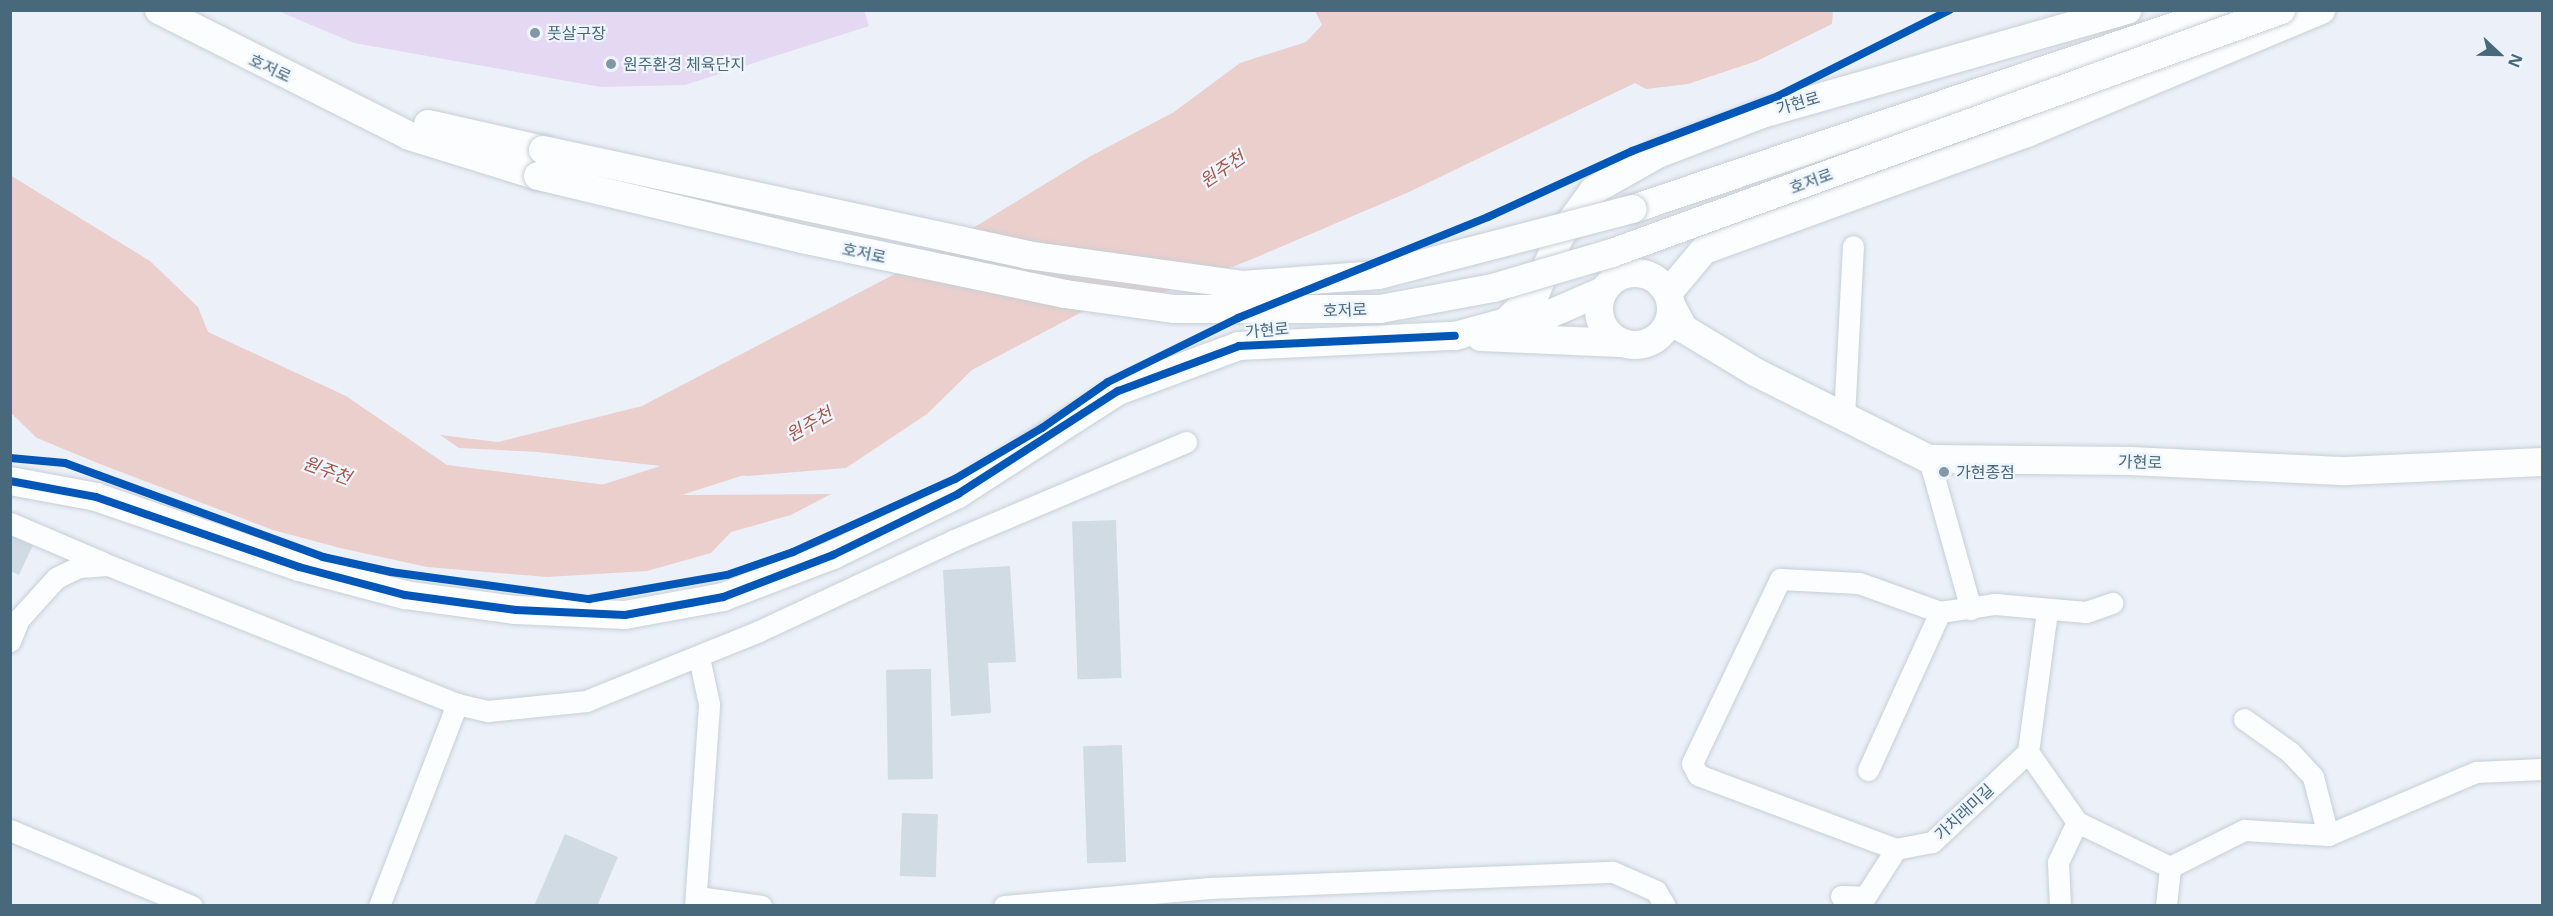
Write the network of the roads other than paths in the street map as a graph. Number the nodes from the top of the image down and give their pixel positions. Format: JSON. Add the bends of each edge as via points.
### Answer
{"nodes":[{"id":1,"x":159,"y":10,"type":"edge"},
{"id":2,"x":2127,"y":10,"type":"edge"},
{"id":3,"x":2223,"y":10,"type":"edge"},
{"id":4,"x":2281,"y":10,"type":"edge"},
{"id":5,"x":2321,"y":10,"type":"edge"},
{"id":6,"x":540,"y":163,"type":"junction"},
{"id":7,"x":1853,"y":246,"type":"dead end"},
{"id":8,"x":1603,"y":291,"type":"junction"},
{"id":9,"x":1670,"y":299,"type":"junction"},
{"id":10,"x":1506,"y":322,"type":"junction"},
{"id":11,"x":1455,"y":336,"type":"junction"},
{"id":12,"x":1633,"y":344,"type":"junction"},
{"id":13,"x":1757,"y":373,"type":"junction"},
{"id":14,"x":1844,"y":417,"type":"junction"},
{"id":15,"x":1186,"y":442,"type":"dead end"},
{"id":16,"x":1929,"y":459,"type":"junction"},
{"id":17,"x":2542,"y":462,"type":"edge"},
{"id":18,"x":10,"y":481,"type":"edge"},
{"id":19,"x":10,"y":523,"type":"edge"},
{"id":20,"x":108,"y":565,"type":"junction"},
{"id":21,"x":2112,"y":603,"type":"dead end"},
{"id":22,"x":1971,"y":609,"type":"junction"},
{"id":23,"x":2047,"y":611,"type":"junction"},
{"id":24,"x":1941,"y":612,"type":"junction"},
{"id":25,"x":15,"y":617,"type":"edge"},
{"id":26,"x":10,"y":640,"type":"edge"},
{"id":27,"x":699,"y":657,"type":"junction"},
{"id":28,"x":457,"y":704,"type":"junction"},
{"id":29,"x":2244,"y":719,"type":"dead end"},
{"id":30,"x":2028,"y":752,"type":"junction"},
{"id":31,"x":2542,"y":769,"type":"edge"},
{"id":32,"x":1868,"y":770,"type":"dead end"},
{"id":33,"x":2077,"y":822,"type":"junction"},
{"id":34,"x":10,"y":830,"type":"edge"},
{"id":35,"x":2328,"y":835,"type":"junction"},
{"id":36,"x":1896,"y":849,"type":"junction"},
{"id":37,"x":2170,"y":867,"type":"junction"},
{"id":38,"x":1841,"y":896,"type":"dead end"},
{"id":39,"x":696,"y":901,"type":"edge"},
{"id":40,"x":192,"y":906,"type":"edge"},
{"id":41,"x":379,"y":906,"type":"edge"},
{"id":42,"x":761,"y":906,"type":"edge"},
{"id":43,"x":1004,"y":906,"type":"edge"},
{"id":44,"x":1665,"y":906,"type":"edge"},
{"id":45,"x":2060,"y":906,"type":"edge"},
{"id":46,"x":2166,"y":906,"type":"edge"}],
"edges":[{"from":1,"to":6,"type":"street","name":"호저로","via":[[384,121],[412,121]]},
{"from":2,"to":10,"type":"street","name":"가현로","via":[[1762,114],[1621,172],[1594,190],[1559,238],[1536,292]]},
{"from":3,"to":6,"type":"street","name":"호저로","bridge":true,"via":[[1633,209],[1379,275],[1242,285],[1027,255]]},
{"from":4,"to":6,"type":"street","name":"호저로","bridge":true,"via":[[1612,253],[1492,288],[1380,309],[1174,309],[1065,294],[802,239]]},
{"from":5,"to":9,"type":"street","via":[[2027,133],[1704,250]]},
{"from":7,"to":14,"type":"street"},
{"from":8,"to":9,"type":"street","via":[[1630,273],[1652,277]]},
{"from":8,"to":10,"type":"street","via":[[1552,314]]},
{"from":8,"to":12,"type":"street","via":[[1599,314],[1603,326]]},
{"from":9,"to":12,"type":"street","via":[[1665,329]]},
{"from":9,"to":13,"type":"street","via":[[1684,329]]},
{"from":10,"to":11,"type":"street","name":"가현로"},
{"from":11,"to":12,"type":"street"},
{"from":11,"to":18,"type":"street","name":"가현로","via":[[1239,346],[1118,391],[958,494],[833,555],[723,597],[625,615],[516,610],[405,595],[299,567],[96,497]]},
{"from":12,"to":13,"type":"street"},
{"from":13,"to":14,"type":"street","name":"가현로"},
{"from":14,"to":16,"type":"street","name":"가현로"},
{"from":15,"to":27,"type":"street","via":[[954,540]]},
{"from":16,"to":17,"type":"street","name":"가현로","via":[[2130,461],[2346,471]]},
{"from":16,"to":22,"type":"street"},
{"from":19,"to":20,"type":"street"},
{"from":20,"to":25,"type":"street","via":[[79,567],[56,578]]},
{"from":20,"to":28,"type":"street"},
{"from":21,"to":23,"type":"street","via":[[2086,612]]},
{"from":22,"to":23,"type":"street","via":[[1995,604]]},
{"from":22,"to":24,"type":"street"},
{"from":23,"to":30,"type":"street"},
{"from":24,"to":32,"type":"street"},
{"from":24,"to":36,"type":"street","via":[[1858,583],[1779,579],[1692,763],[1698,775]]},
{"from":25,"to":26,"type":"street"},
{"from":27,"to":28,"type":"street","via":[[586,701],[488,711]]},
{"from":27,"to":39,"type":"street","via":[[709,704]]},
{"from":28,"to":41,"type":"street"},
{"from":29,"to":35,"type":"street","via":[[2290,752],[2313,777]]},
{"from":30,"to":33,"type":"street"},
{"from":30,"to":36,"type":"street","name":"가치래미길","via":[[1932,842]]},
{"from":31,"to":35,"type":"street","via":[[2476,772]]},
{"from":33,"to":37,"type":"street"},
{"from":33,"to":45,"type":"street","via":[[2058,862]]},
{"from":34,"to":40,"type":"street"},
{"from":35,"to":37,"type":"street","via":[[2244,830]]},
{"from":36,"to":38,"type":"street","via":[[1865,897]]},
{"from":37,"to":46,"type":"street"},
{"from":39,"to":42,"type":"street"},
{"from":43,"to":44,"type":"street","via":[[1210,888],[1613,872],[1656,891]]}]}
